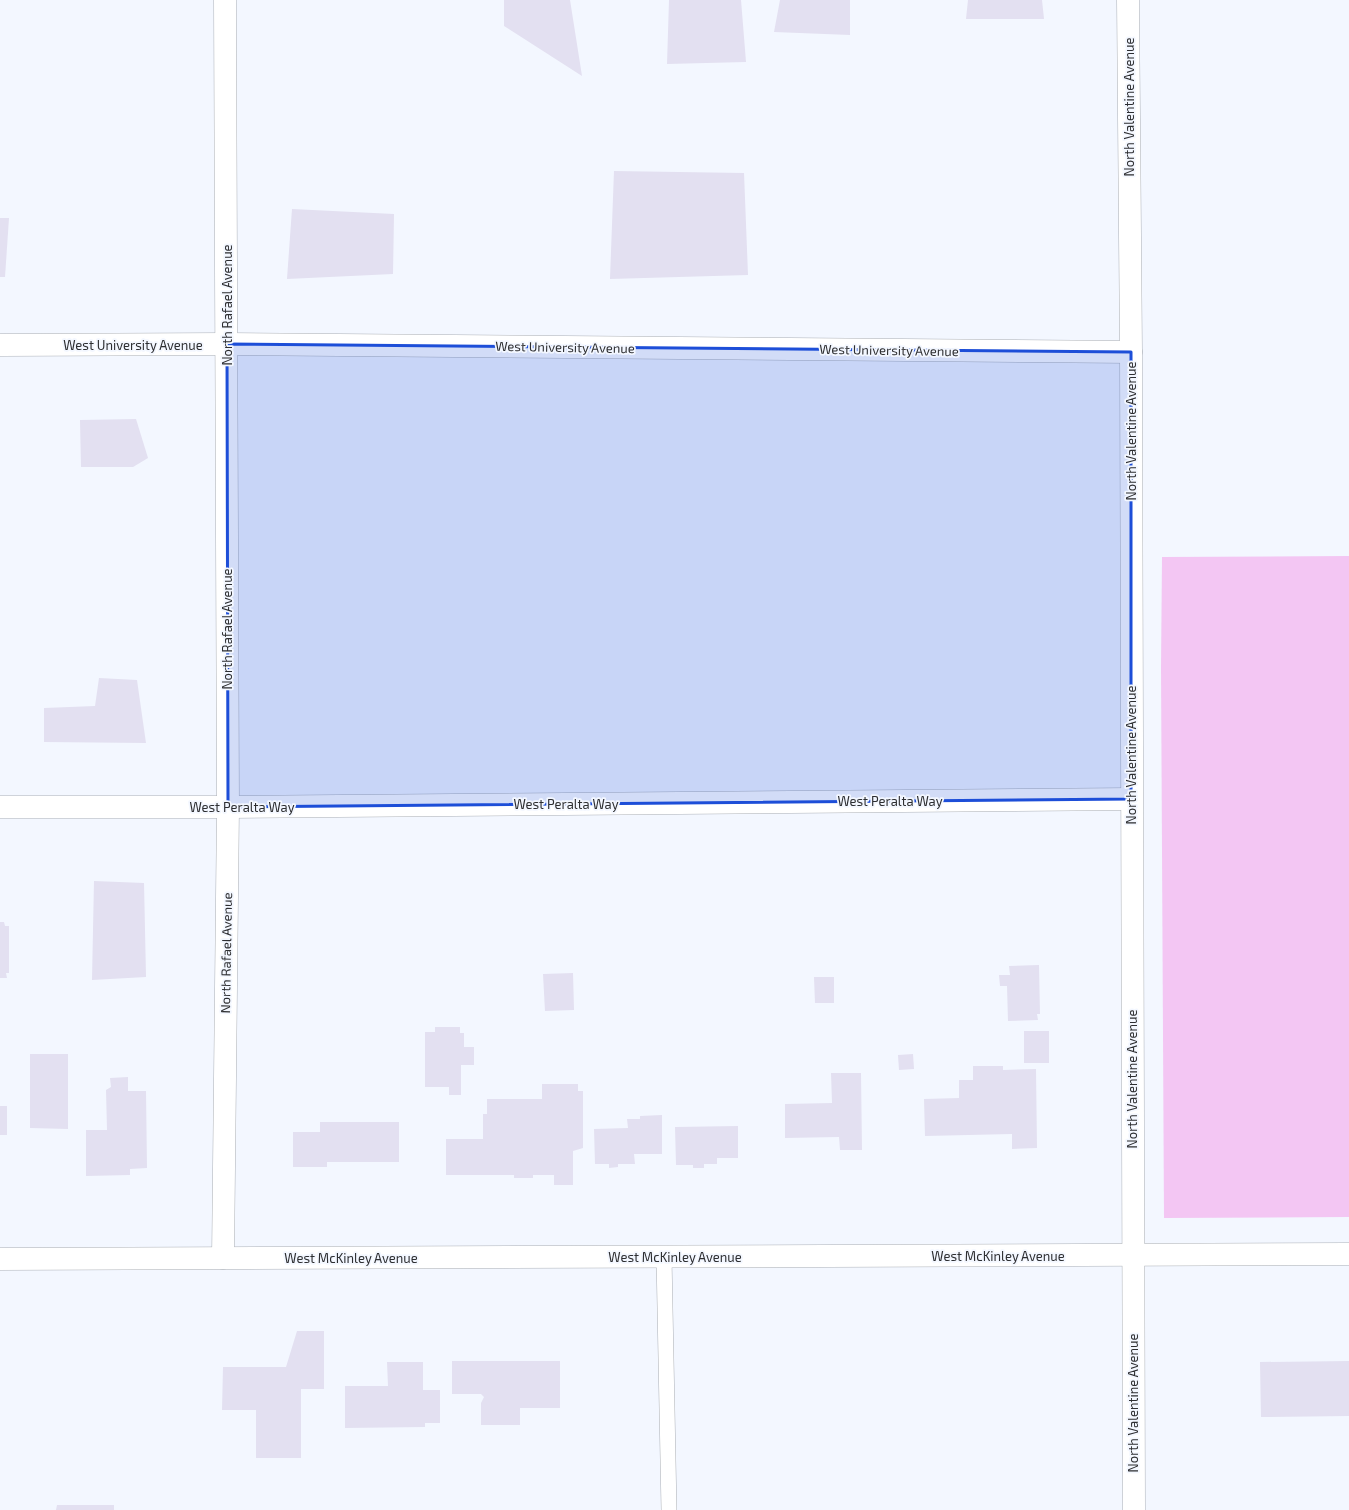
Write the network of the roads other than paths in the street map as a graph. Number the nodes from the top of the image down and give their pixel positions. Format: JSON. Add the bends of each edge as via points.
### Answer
{"nodes":[{"id":1,"x":225,"y":0,"type":"edge"},
{"id":2,"x":1128,"y":0,"type":"edge"},
{"id":3,"x":227,"y":344,"type":"junction"},
{"id":4,"x":0,"y":345,"type":"edge"},
{"id":5,"x":1131,"y":352,"type":"junction"},
{"id":6,"x":1131,"y":799,"type":"junction"},
{"id":7,"x":0,"y":807,"type":"edge"},
{"id":8,"x":228,"y":807,"type":"junction"},
{"id":9,"x":1349,"y":1254,"type":"edge"},
{"id":10,"x":1132,"y":1255,"type":"junction"},
{"id":11,"x":664,"y":1257,"type":"junction"},
{"id":12,"x":223,"y":1258,"type":"junction"},
{"id":13,"x":0,"y":1259,"type":"edge"},
{"id":14,"x":670,"y":1510,"type":"edge"},
{"id":15,"x":1134,"y":1510,"type":"edge"}],
"edges":[{"from":1,"to":3,"type":"street","name":"North Rafael Avenue"},
{"from":2,"to":5,"type":"street","name":"North Valentine Avenue"},
{"from":3,"to":4,"type":"street","name":"West University Avenue"},
{"from":3,"to":5,"type":"street","name":"West University Avenue"},
{"from":3,"to":8,"type":"street","name":"North Rafael Avenue"},
{"from":5,"to":6,"type":"street","name":"North Valentine Avenue"},
{"from":6,"to":8,"type":"street","name":"West Peralta Way"},
{"from":6,"to":10,"type":"street","name":"North Valentine Avenue"},
{"from":7,"to":8,"type":"street","name":"West Peralta Way"},
{"from":8,"to":12,"type":"street","name":"North Rafael Avenue"},
{"from":9,"to":10,"type":"street","name":"West McKinley Avenue"},
{"from":10,"to":11,"type":"street","name":"West McKinley Avenue"},
{"from":10,"to":15,"type":"street","name":"North Valentine Avenue"},
{"from":11,"to":12,"type":"street","name":"West McKinley Avenue"},
{"from":11,"to":14,"type":"lane"},
{"from":12,"to":13,"type":"street","name":"West McKinley Avenue"}]}
